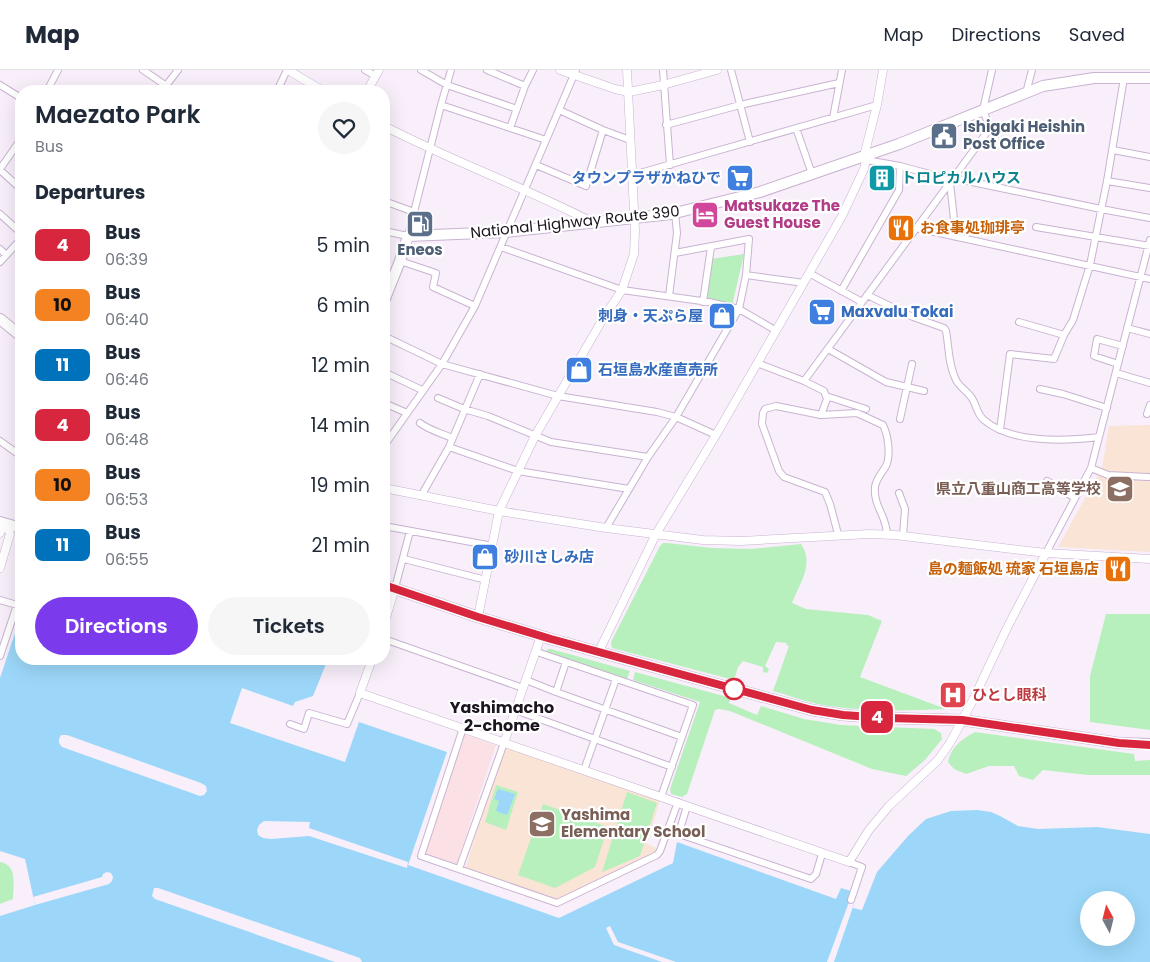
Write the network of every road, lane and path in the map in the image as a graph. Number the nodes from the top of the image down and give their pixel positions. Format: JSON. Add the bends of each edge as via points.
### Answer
{"nodes":[{"id":1,"x":58,"y":70,"type":"edge"},
{"id":2,"x":143,"y":70,"type":"edge"},
{"id":3,"x":178,"y":70,"type":"edge"},
{"id":4,"x":288,"y":70,"type":"edge"},
{"id":5,"x":365,"y":70,"type":"edge"},
{"id":6,"x":421,"y":70,"type":"edge"},
{"id":7,"x":451,"y":70,"type":"edge"},
{"id":8,"x":487,"y":70,"type":"edge"},
{"id":9,"x":533,"y":70,"type":"edge"},
{"id":10,"x":560,"y":70,"type":"edge"},
{"id":11,"x":627,"y":70,"type":"edge"},
{"id":12,"x":663,"y":70,"type":"edge"},
{"id":13,"x":717,"y":70,"type":"edge"},
{"id":14,"x":731,"y":70,"type":"edge"},
{"id":15,"x":842,"y":70,"type":"edge"},
{"id":16,"x":883,"y":70,"type":"edge"},
{"id":17,"x":992,"y":70,"type":"edge"},
{"id":18,"x":1032,"y":70,"type":"edge"},
{"id":19,"x":575,"y":72,"type":"edge"},
{"id":20,"x":377,"y":73,"type":"edge"},
{"id":21,"x":1095,"y":74,"type":"edge"},
{"id":22,"x":1141,"y":74,"type":"edge"},
{"id":23,"x":1124,"y":78,"type":"junction"},
{"id":24,"x":1150,"y":78,"type":"edge"},
{"id":25,"x":839,"y":83,"type":"junction"},
{"id":26,"x":0,"y":85,"type":"edge"},
{"id":27,"x":50,"y":85,"type":"edge"},
{"id":28,"x":166,"y":85,"type":"joint"},
{"id":29,"x":280,"y":85,"type":"edge"},
{"id":30,"x":313,"y":85,"type":"edge"},
{"id":31,"x":370,"y":85,"type":"edge"},
{"id":32,"x":447,"y":85,"type":"junction"},
{"id":33,"x":663,"y":85,"type":"junction"},
{"id":34,"x":525,"y":86,"type":"junction"},
{"id":35,"x":629,"y":92,"type":"junction"},
{"id":36,"x":1026,"y":93,"type":"junction"},
{"id":37,"x":15,"y":94,"type":"edge"},
{"id":38,"x":441,"y":105,"type":"junction"},
{"id":39,"x":740,"y":105,"type":"junction"},
{"id":40,"x":877,"y":105,"type":"junction"},
{"id":41,"x":518,"y":109,"type":"junction"},
{"id":42,"x":559,"y":110,"type":"junction"},
{"id":43,"x":983,"y":110,"type":"junction"},
{"id":44,"x":833,"y":118,"type":"junction"},
{"id":45,"x":666,"y":125,"type":"junction"},
{"id":46,"x":510,"y":128,"type":"junction"},
{"id":47,"x":796,"y":128,"type":"junction"},
{"id":48,"x":390,"y":129,"type":"edge"},
{"id":49,"x":603,"y":130,"type":"junction"},
{"id":50,"x":546,"y":140,"type":"junction"},
{"id":51,"x":630,"y":140,"type":"junction"},
{"id":52,"x":750,"y":142,"type":"junction"},
{"id":53,"x":15,"y":148,"type":"edge"},
{"id":54,"x":430,"y":150,"type":"junction"},
{"id":55,"x":1113,"y":150,"type":"junction"},
{"id":56,"x":1150,"y":157,"type":"edge"},
{"id":57,"x":865,"y":158,"type":"junction"},
{"id":58,"x":536,"y":165,"type":"junction"},
{"id":59,"x":670,"y":165,"type":"junction"},
{"id":60,"x":900,"y":166,"type":"junction"},
{"id":61,"x":0,"y":170,"type":"edge"},
{"id":62,"x":812,"y":174,"type":"junction"},
{"id":63,"x":633,"y":176,"type":"junction"},
{"id":64,"x":951,"y":181,"type":"junction"},
{"id":65,"x":1107,"y":181,"type":"junction"},
{"id":66,"x":15,"y":184,"type":"edge"},
{"id":67,"x":1150,"y":188,"type":"edge"},
{"id":68,"x":525,"y":190,"type":"junction"},
{"id":69,"x":390,"y":203,"type":"edge"},
{"id":70,"x":1101,"y":209,"type":"junction"},
{"id":71,"x":414,"y":212,"type":"junction"},
{"id":72,"x":675,"y":213,"type":"junction"},
{"id":73,"x":0,"y":214,"type":"edge"},
{"id":74,"x":633,"y":218,"type":"junction"},
{"id":75,"x":1150,"y":218,"type":"edge"},
{"id":76,"x":592,"y":222,"type":"junction"},
{"id":77,"x":1036,"y":227,"type":"dead end"},
{"id":78,"x":15,"y":228,"type":"edge"},
{"id":79,"x":916,"y":228,"type":"junction"},
{"id":80,"x":390,"y":232,"type":"edge"},
{"id":81,"x":506,"y":232,"type":"junction"},
{"id":82,"x":408,"y":236,"type":"junction"},
{"id":83,"x":1095,"y":236,"type":"junction"},
{"id":84,"x":956,"y":237,"type":"junction"},
{"id":85,"x":1150,"y":244,"type":"edge"},
{"id":86,"x":15,"y":245,"type":"edge"},
{"id":87,"x":501,"y":247,"type":"junction"},
{"id":88,"x":711,"y":247,"type":"junction"},
{"id":89,"x":0,"y":249,"type":"edge"},
{"id":90,"x":675,"y":253,"type":"junction"},
{"id":91,"x":6,"y":255,"type":"junction"},
{"id":92,"x":400,"y":261,"type":"junction"},
{"id":93,"x":0,"y":262,"type":"edge"},
{"id":94,"x":1090,"y":265,"type":"junction"},
{"id":95,"x":809,"y":274,"type":"junction"},
{"id":96,"x":746,"y":275,"type":"junction"},
{"id":97,"x":1141,"y":277,"type":"junction"},
{"id":98,"x":1150,"y":279,"type":"edge"},
{"id":99,"x":804,"y":283,"type":"junction"},
{"id":100,"x":390,"y":286,"type":"edge"},
{"id":101,"x":622,"y":290,"type":"junction"},
{"id":102,"x":841,"y":291,"type":"junction"},
{"id":103,"x":669,"y":296,"type":"junction"},
{"id":104,"x":867,"y":296,"type":"junction"},
{"id":105,"x":703,"y":302,"type":"junction"},
{"id":106,"x":862,"y":302,"type":"junction"},
{"id":107,"x":475,"y":306,"type":"junction"},
{"id":108,"x":739,"y":309,"type":"junction"},
{"id":109,"x":0,"y":319,"type":"edge"},
{"id":110,"x":1019,"y":322,"type":"dead end"},
{"id":111,"x":1128,"y":328,"type":"junction"},
{"id":112,"x":775,"y":330,"type":"junction"},
{"id":113,"x":15,"y":331,"type":"edge"},
{"id":114,"x":1150,"y":334,"type":"edge"},
{"id":115,"x":1064,"y":335,"type":"junction"},
{"id":116,"x":390,"y":339,"type":"edge"},
{"id":117,"x":1123,"y":346,"type":"junction"},
{"id":118,"x":828,"y":349,"type":"junction"},
{"id":119,"x":757,"y":363,"type":"junction"},
{"id":120,"x":442,"y":364,"type":"junction"},
{"id":121,"x":912,"y":364,"type":"dead end"},
{"id":122,"x":1118,"y":364,"type":"junction"},
{"id":123,"x":1116,"y":373,"type":"junction"},
{"id":124,"x":480,"y":374,"type":"junction"},
{"id":125,"x":390,"y":375,"type":"edge"},
{"id":126,"x":804,"y":381,"type":"junction"},
{"id":127,"x":1150,"y":384,"type":"edge"},
{"id":128,"x":907,"y":387,"type":"junction"},
{"id":129,"x":1040,"y":389,"type":"dead end"},
{"id":130,"x":422,"y":390,"type":"junction"},
{"id":131,"x":924,"y":391,"type":"dead end"},
{"id":132,"x":558,"y":396,"type":"junction"},
{"id":133,"x":826,"y":396,"type":"junction"},
{"id":134,"x":438,"y":398,"type":"dead end"},
{"id":135,"x":390,"y":406,"type":"edge"},
{"id":136,"x":1150,"y":406,"type":"edge"},
{"id":137,"x":1107,"y":408,"type":"junction"},
{"id":138,"x":464,"y":409,"type":"junction"},
{"id":139,"x":866,"y":409,"type":"dead end"},
{"id":140,"x":407,"y":413,"type":"junction"},
{"id":141,"x":1147,"y":414,"type":"dead end"},
{"id":142,"x":821,"y":415,"type":"junction"},
{"id":143,"x":676,"y":417,"type":"junction"},
{"id":144,"x":900,"y":419,"type":"dead end"},
{"id":145,"x":420,"y":423,"type":"dead end"},
{"id":146,"x":1000,"y":430,"type":"junction"},
{"id":147,"x":716,"y":435,"type":"junction"},
{"id":148,"x":535,"y":436,"type":"junction"},
{"id":149,"x":390,"y":437,"type":"edge"},
{"id":150,"x":1099,"y":437,"type":"junction"},
{"id":151,"x":452,"y":438,"type":"junction"},
{"id":152,"x":0,"y":441,"type":"edge"},
{"id":153,"x":449,"y":447,"type":"junction"},
{"id":154,"x":15,"y":452,"type":"edge"},
{"id":155,"x":648,"y":457,"type":"junction"},
{"id":156,"x":1091,"y":468,"type":"junction"},
{"id":157,"x":518,"y":471,"type":"junction"},
{"id":158,"x":1148,"y":478,"type":"dead end"},
{"id":159,"x":1048,"y":481,"type":"dead end"},
{"id":160,"x":390,"y":489,"type":"edge"},
{"id":161,"x":629,"y":489,"type":"junction"},
{"id":162,"x":899,"y":493,"type":"dead end"},
{"id":163,"x":421,"y":496,"type":"junction"},
{"id":164,"x":1075,"y":498,"type":"junction"},
{"id":165,"x":499,"y":511,"type":"junction"},
{"id":166,"x":390,"y":527,"type":"edge"},
{"id":167,"x":606,"y":528,"type":"junction"},
{"id":168,"x":3,"y":530,"type":"edge"},
{"id":169,"x":410,"y":531,"type":"junction"},
{"id":170,"x":656,"y":534,"type":"junction"},
{"id":171,"x":838,"y":534,"type":"junction"},
{"id":172,"x":887,"y":535,"type":"junction"},
{"id":173,"x":903,"y":536,"type":"junction"},
{"id":174,"x":493,"y":546,"type":"junction"},
{"id":175,"x":0,"y":552,"type":"edge"},
{"id":176,"x":1046,"y":553,"type":"junction"},
{"id":177,"x":404,"y":558,"type":"junction"},
{"id":178,"x":1150,"y":559,"type":"edge"},
{"id":179,"x":0,"y":568,"type":"edge"},
{"id":180,"x":486,"y":580,"type":"junction"},
{"id":181,"x":390,"y":587,"type":"edge"},
{"id":182,"x":396,"y":588,"type":"junction"},
{"id":183,"x":0,"y":600,"type":"edge"},
{"id":184,"x":15,"y":604,"type":"edge"},
{"id":185,"x":390,"y":606,"type":"edge"},
{"id":186,"x":15,"y":611,"type":"edge"},
{"id":187,"x":478,"y":617,"type":"junction"},
{"id":188,"x":540,"y":636,"type":"junction"},
{"id":189,"x":390,"y":641,"type":"edge"},
{"id":190,"x":599,"y":651,"type":"junction"},
{"id":191,"x":540,"y":654,"type":"dead end"},
{"id":192,"x":0,"y":656,"type":"edge"},
{"id":193,"x":566,"y":662,"type":"junction"},
{"id":194,"x":370,"y":665,"type":"edge"},
{"id":195,"x":616,"y":679,"type":"junction"},
{"id":196,"x":526,"y":680,"type":"junction"},
{"id":197,"x":523,"y":688,"type":"junction"},
{"id":198,"x":556,"y":692,"type":"junction"},
{"id":199,"x":360,"y":693,"type":"junction"},
{"id":200,"x":605,"y":709,"type":"junction"},
{"id":201,"x":515,"y":710,"type":"junction"},
{"id":202,"x":962,"y":720,"type":"junction"},
{"id":203,"x":290,"y":724,"type":"dead end"},
{"id":204,"x":463,"y":728,"type":"junction"},
{"id":205,"x":682,"y":737,"type":"junction"},
{"id":206,"x":595,"y":738,"type":"junction"},
{"id":207,"x":504,"y":743,"type":"junction"},
{"id":208,"x":1150,"y":744,"type":"edge"},
{"id":209,"x":672,"y":766,"type":"junction"},
{"id":210,"x":584,"y":770,"type":"junction"},
{"id":211,"x":661,"y":797,"type":"junction"},
{"id":212,"x":678,"y":802,"type":"junction"},
{"id":213,"x":687,"y":806,"type":"junction"},
{"id":214,"x":822,"y":854,"type":"junction"},
{"id":215,"x":849,"y":862,"type":"junction"},
{"id":216,"x":459,"y":869,"type":"junction"},
{"id":217,"x":851,"y":900,"type":"dead end"}],
"edges":[{"from":1,"to":27,"type":"street"},
{"from":2,"to":28,"type":"street"},
{"from":3,"to":28,"type":"street"},
{"from":4,"to":29,"type":"street"},
{"from":4,"to":30,"type":"street"},
{"from":5,"to":20,"type":"street"},
{"from":6,"to":32,"type":"street"},
{"from":7,"to":32,"type":"street"},
{"from":8,"to":34,"type":"street"},
{"from":9,"to":34,"type":"street"},
{"from":10,"to":19,"type":"street"},
{"from":11,"to":35,"type":"street"},
{"from":12,"to":33,"type":"street"},
{"from":13,"to":33,"type":"street"},
{"from":14,"to":39,"type":"street"},
{"from":15,"to":25,"type":"street"},
{"from":16,"to":40,"type":"street"},
{"from":17,"to":43,"type":"street"},
{"from":18,"to":36,"type":"street"},
{"from":19,"to":35,"type":"street"},
{"from":19,"to":42,"type":"street"},
{"from":20,"to":31,"type":"street"},
{"from":21,"to":23,"type":"highway","name":"National Highway Route 390"},
{"from":21,"to":36,"type":"highway","name":"National Highway Route 390"},
{"from":22,"to":23,"type":"highway","name":"National Highway Route 390"},
{"from":22,"to":24,"type":"highway","name":"National Highway Route 390"},
{"from":23,"to":55,"type":"street"},
{"from":25,"to":39,"type":"street"},
{"from":25,"to":44,"type":"street"},
{"from":26,"to":37,"type":"street"},
{"from":32,"to":38,"type":"street"},
{"from":32,"to":41,"type":"street"},
{"from":33,"to":35,"type":"street"},
{"from":33,"to":45,"type":"street"},
{"from":34,"to":41,"type":"street"},
{"from":35,"to":51,"type":"street"},
{"from":36,"to":43,"type":"highway","name":"National Highway Route 390"},
{"from":38,"to":46,"type":"street"},
{"from":38,"to":54,"type":"street"},
{"from":39,"to":45,"type":"street"},
{"from":39,"to":52,"type":"street"},
{"from":40,"to":44,"type":"street"},
{"from":40,"to":57,"type":"street"},
{"from":41,"to":46,"type":"street"},
{"from":42,"to":49,"type":"street"},
{"from":42,"to":50,"type":"street"},
{"from":43,"to":57,"type":"highway","name":"National Highway Route 390"},
{"from":43,"to":64,"type":"street","via":[[990,128]]},
{"from":44,"to":47,"type":"street"},
{"from":45,"to":59,"type":"street"},
{"from":46,"to":50,"type":"street"},
{"from":47,"to":52,"type":"street"},
{"from":47,"to":62,"type":"street"},
{"from":48,"to":54,"type":"street"},
{"from":49,"to":51,"type":"street"},
{"from":49,"to":58,"type":"street","via":[[586,186]]},
{"from":50,"to":58,"type":"street"},
{"from":51,"to":63,"type":"street"},
{"from":52,"to":59,"type":"street"},
{"from":53,"to":61,"type":"street"},
{"from":54,"to":68,"type":"street"},
{"from":54,"to":71,"type":"street"},
{"from":55,"to":56,"type":"street"},
{"from":55,"to":65,"type":"street"},
{"from":57,"to":60,"type":"street"},
{"from":57,"to":62,"type":"highway","name":"National Highway Route 390"},
{"from":57,"to":95,"type":"street","via":[[864,168],[842,216]]},
{"from":58,"to":68,"type":"street"},
{"from":59,"to":63,"type":"street"},
{"from":60,"to":64,"type":"street"},
{"from":60,"to":102,"type":"street","via":[[899,190]]},
{"from":61,"to":66,"type":"street"},
{"from":62,"to":72,"type":"highway","name":"National Highway Route 390","via":[[760,192]]},
{"from":63,"to":74,"type":"street"},
{"from":64,"to":70,"type":"street"},
{"from":64,"to":79,"type":"street"},
{"from":64,"to":84,"type":"street"},
{"from":65,"to":67,"type":"street"},
{"from":65,"to":70,"type":"street"},
{"from":68,"to":76,"type":"street"},
{"from":68,"to":81,"type":"street"},
{"from":69,"to":71,"type":"street"},
{"from":70,"to":75,"type":"street"},
{"from":70,"to":83,"type":"street"},
{"from":71,"to":82,"type":"street"},
{"from":72,"to":74,"type":"highway","name":"National Highway Route 390"},
{"from":72,"to":90,"type":"street"},
{"from":73,"to":78,"type":"street"},
{"from":74,"to":76,"type":"highway","name":"National Highway Route 390"},
{"from":74,"to":101,"type":"street","via":[[634,254]]},
{"from":76,"to":81,"type":"highway","name":"National Highway Route 390"},
{"from":77,"to":83,"type":"street"},
{"from":79,"to":84,"type":"street"},
{"from":79,"to":104,"type":"street"},
{"from":80,"to":82,"type":"street"},
{"from":81,"to":82,"type":"highway","name":"National Highway Route 390"},
{"from":81,"to":87,"type":"street"},
{"from":82,"to":92,"type":"highway"},
{"from":83,"to":85,"type":"street"},
{"from":83,"to":94,"type":"street"},
{"from":84,"to":94,"type":"street"},
{"from":85,"to":97,"type":"street"},
{"from":86,"to":91,"type":"street"},
{"from":87,"to":101,"type":"street"},
{"from":87,"to":107,"type":"street"},
{"from":88,"to":90,"type":"street"},
{"from":88,"to":96,"type":"street","via":[[749,239]]},
{"from":88,"to":105,"type":"street"},
{"from":89,"to":91,"type":"street"},
{"from":90,"to":103,"type":"street"},
{"from":91,"to":93,"type":"street"},
{"from":92,"to":100,"type":"highway"},
{"from":92,"to":107,"type":"street","via":[[436,273],[433,287]]},
{"from":94,"to":97,"type":"street"},
{"from":94,"to":115,"type":"street","via":[[1073,320]]},
{"from":95,"to":99,"type":"street"},
{"from":95,"to":102,"type":"street"},
{"from":96,"to":99,"type":"street"},
{"from":96,"to":108,"type":"street"},
{"from":97,"to":98,"type":"street"},
{"from":97,"to":111,"type":"street"},
{"from":99,"to":112,"type":"street"},
{"from":101,"to":103,"type":"street"},
{"from":101,"to":132,"type":"street"},
{"from":102,"to":106,"type":"street"},
{"from":103,"to":105,"type":"street"},
{"from":104,"to":106,"type":"street"},
{"from":104,"to":146,"type":"street","via":[[946,330],[956,379],[972,398],[978,414]]},
{"from":105,"to":108,"type":"street"},
{"from":106,"to":118,"type":"street"},
{"from":107,"to":120,"type":"street"},
{"from":108,"to":112,"type":"street"},
{"from":108,"to":143,"type":"street"},
{"from":109,"to":113,"type":"highway"},
{"from":110,"to":115,"type":"street"},
{"from":111,"to":114,"type":"street"},
{"from":111,"to":117,"type":"street"},
{"from":112,"to":119,"type":"street"},
{"from":115,"to":146,"type":"street","via":[[1054,358],[1010,354]]},
{"from":116,"to":120,"type":"street"},
{"from":117,"to":122,"type":"street"},
{"from":117,"to":122,"type":"street","via":[[1097,339],[1094,356]]},
{"from":118,"to":126,"type":"street"},
{"from":118,"to":128,"type":"street","via":[[886,382]]},
{"from":119,"to":126,"type":"street"},
{"from":119,"to":147,"type":"street"},
{"from":120,"to":124,"type":"street"},
{"from":120,"to":130,"type":"street"},
{"from":121,"to":128,"type":"street"},
{"from":122,"to":123,"type":"street"},
{"from":123,"to":127,"type":"street"},
{"from":123,"to":137,"type":"street"},
{"from":124,"to":132,"type":"street"},
{"from":124,"to":138,"type":"street"},
{"from":125,"to":130,"type":"street"},
{"from":126,"to":133,"type":"street","via":[[820,388]]},
{"from":128,"to":131,"type":"street"},
{"from":128,"to":144,"type":"street"},
{"from":129,"to":137,"type":"street"},
{"from":130,"to":140,"type":"street"},
{"from":132,"to":143,"type":"street"},
{"from":132,"to":148,"type":"street"},
{"from":133,"to":139,"type":"street"},
{"from":133,"to":142,"type":"street"},
{"from":134,"to":138,"type":"street"},
{"from":135,"to":140,"type":"street"},
{"from":136,"to":141,"type":"street"},
{"from":137,"to":150,"type":"street"},
{"from":138,"to":148,"type":"street"},
{"from":138,"to":151,"type":"street"},
{"from":140,"to":149,"type":"street"},
{"from":142,"to":171,"type":"street","via":[[772,406],[765,409],[761,419],[782,475],[825,492]]},
{"from":142,"to":172,"type":"street","via":[[856,414],[883,425],[887,462],[875,489],[878,507],[886,520]]},
{"from":143,"to":147,"type":"street"},
{"from":143,"to":155,"type":"street"},
{"from":145,"to":151,"type":"street"},
{"from":146,"to":150,"type":"street","via":[[1027,437],[1072,440]]},
{"from":147,"to":170,"type":"street"},
{"from":148,"to":155,"type":"street","via":[[551,442]]},
{"from":148,"to":157,"type":"street"},
{"from":150,"to":156,"type":"street"},
{"from":151,"to":153,"type":"street"},
{"from":152,"to":154,"type":"street"},
{"from":153,"to":157,"type":"street"},
{"from":153,"to":163,"type":"street"},
{"from":155,"to":161,"type":"street"},
{"from":156,"to":158,"type":"street","via":[[1108,475]]},
{"from":156,"to":164,"type":"street"},
{"from":157,"to":161,"type":"street"},
{"from":157,"to":165,"type":"street"},
{"from":159,"to":164,"type":"street"},
{"from":160,"to":163,"type":"street"},
{"from":161,"to":167,"type":"street"},
{"from":162,"to":173,"type":"street","via":[[905,509]]},
{"from":163,"to":165,"type":"street"},
{"from":164,"to":176,"type":"street"},
{"from":165,"to":167,"type":"street"},
{"from":165,"to":174,"type":"street"},
{"from":166,"to":169,"type":"street"},
{"from":167,"to":170,"type":"street"},
{"from":168,"to":175,"type":"street"},
{"from":168,"to":179,"type":"street","via":[[10,534]]},
{"from":169,"to":174,"type":"street"},
{"from":169,"to":177,"type":"street"},
{"from":170,"to":171,"type":"street","via":[[734,541]]},
{"from":170,"to":190,"type":"street"},
{"from":171,"to":172,"type":"street"},
{"from":172,"to":173,"type":"street"},
{"from":173,"to":176,"type":"street"},
{"from":174,"to":180,"type":"street"},
{"from":176,"to":178,"type":"street"},
{"from":176,"to":202,"type":"street"},
{"from":177,"to":180,"type":"street"},
{"from":177,"to":182,"type":"street"},
{"from":180,"to":187,"type":"street"},
{"from":181,"to":182,"type":"highway"},
{"from":182,"to":185,"type":"street"},
{"from":182,"to":187,"type":"highway"},
{"from":183,"to":184,"type":"street"},
{"from":186,"to":192,"type":"street"},
{"from":187,"to":188,"type":"highway"},
{"from":188,"to":190,"type":"highway"},
{"from":188,"to":196,"type":"street"},
{"from":189,"to":197,"type":"street"},
{"from":190,"to":202,"type":"highway","via":[[812,710],[886,718]]},
{"from":191,"to":193,"type":"street"},
{"from":193,"to":195,"type":"street"},
{"from":193,"to":198,"type":"street"},
{"from":194,"to":199,"type":"street"},
{"from":195,"to":200,"type":"street"},
{"from":195,"to":205,"type":"street","via":[[693,706]]},
{"from":196,"to":197,"type":"street"},
{"from":196,"to":198,"type":"street"},
{"from":197,"to":201,"type":"street"},
{"from":198,"to":200,"type":"street"},
{"from":199,"to":203,"type":"street","via":[[347,724],[309,713],[304,729]]},
{"from":199,"to":204,"type":"street"},
{"from":200,"to":205,"type":"street"},
{"from":200,"to":206,"type":"street"},
{"from":201,"to":206,"type":"street"},
{"from":201,"to":207,"type":"street"},
{"from":202,"to":208,"type":"highway","via":[[1119,743]]},
{"from":202,"to":215,"type":"street","via":[[938,760],[888,806]]},
{"from":204,"to":207,"type":"street"},
{"from":204,"to":216,"type":"street","via":[[421,856]]},
{"from":205,"to":209,"type":"street"},
{"from":206,"to":209,"type":"street"},
{"from":206,"to":210,"type":"street"},
{"from":207,"to":210,"type":"street"},
{"from":207,"to":216,"type":"street"},
{"from":209,"to":211,"type":"street"},
{"from":210,"to":211,"type":"street"},
{"from":211,"to":212,"type":"street"},
{"from":212,"to":213,"type":"street"},
{"from":212,"to":216,"type":"street","via":[[657,855],[560,903]]},
{"from":213,"to":214,"type":"street"},
{"from":213,"to":214,"type":"street","via":[[681,826],[682,835],[811,879],[816,874]]},
{"from":214,"to":215,"type":"street"},
{"from":215,"to":217,"type":"street","via":[[862,867]]}]}
